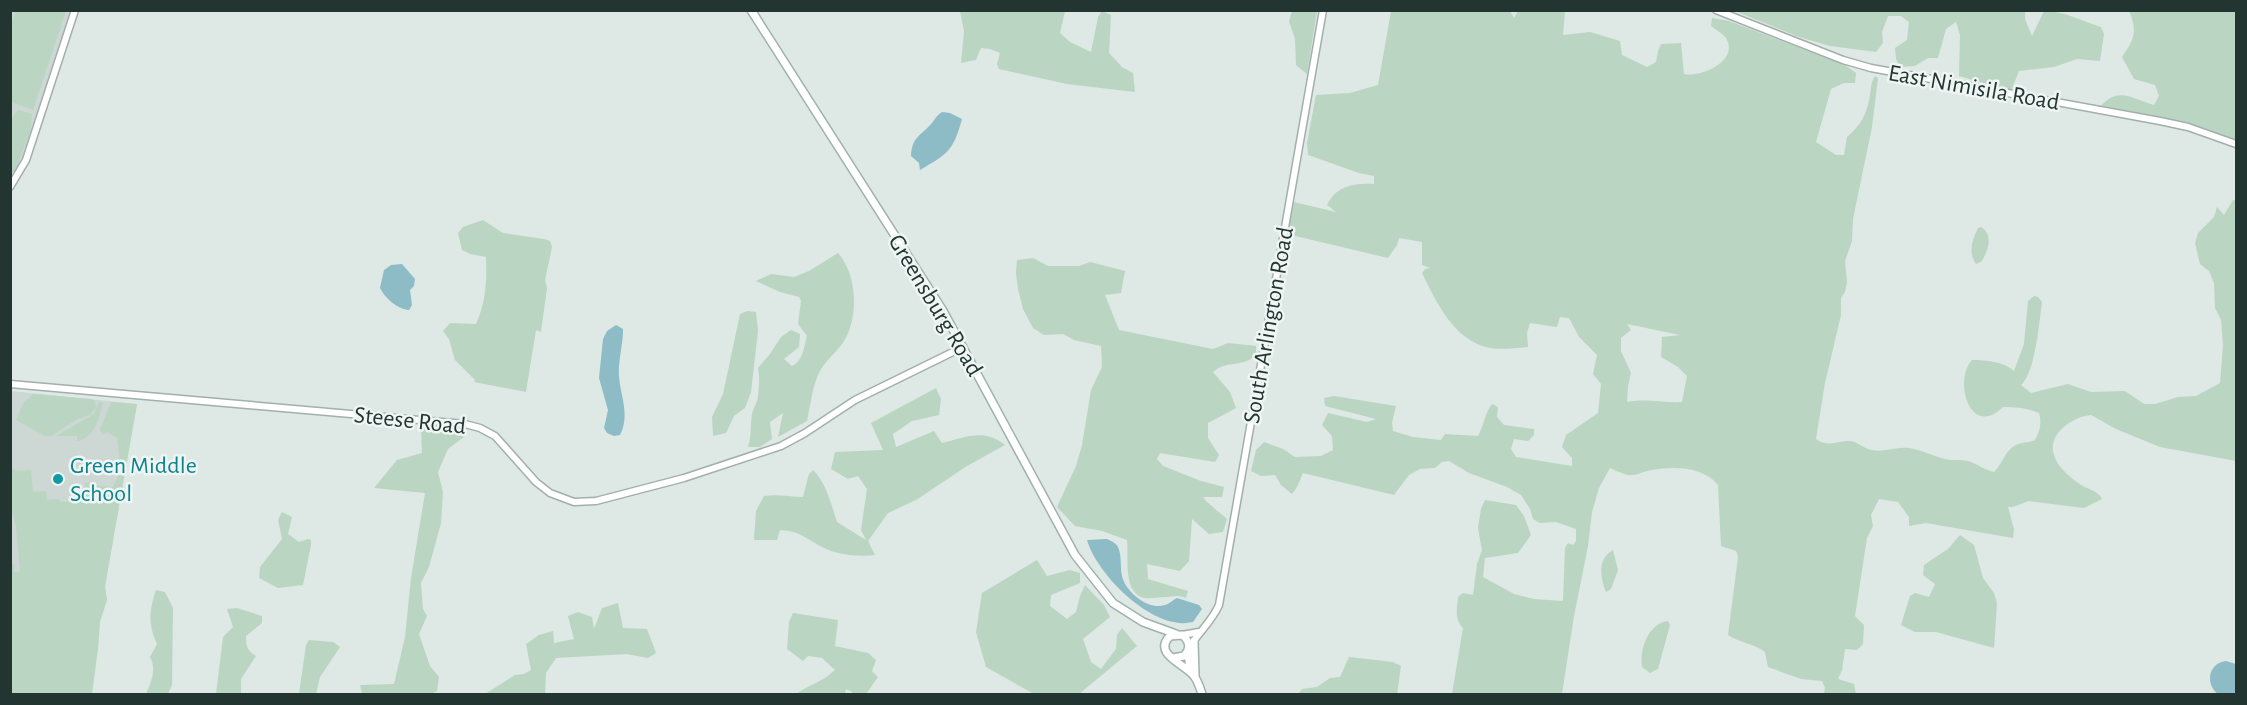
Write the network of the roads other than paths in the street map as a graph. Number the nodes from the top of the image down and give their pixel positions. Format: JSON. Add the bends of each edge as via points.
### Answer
{"nodes":[{"id":1,"x":75,"y":10,"type":"edge"},
{"id":2,"x":751,"y":10,"type":"edge"},
{"id":3,"x":1323,"y":10,"type":"edge"},
{"id":4,"x":1716,"y":10,"type":"edge"},
{"id":5,"x":2236,"y":144,"type":"edge"},
{"id":6,"x":10,"y":187,"type":"edge"},
{"id":7,"x":963,"y":347,"type":"junction"},
{"id":8,"x":10,"y":384,"type":"edge"},
{"id":9,"x":1156,"y":628,"type":"junction"},
{"id":10,"x":1199,"y":632,"type":"junction"},
{"id":11,"x":1179,"y":635,"type":"junction"},
{"id":12,"x":1194,"y":641,"type":"junction"},
{"id":13,"x":1165,"y":643,"type":"junction"},
{"id":14,"x":1188,"y":650,"type":"junction"},
{"id":15,"x":1173,"y":658,"type":"junction"},
{"id":16,"x":1192,"y":674,"type":"junction"},
{"id":17,"x":1202,"y":694,"type":"edge"}],
"edges":[{"from":1,"to":6,"type":"street","via":[[26,160]]},
{"from":2,"to":7,"type":"main road","name":"Greensburg Road","via":[[922,276]]},
{"from":3,"to":10,"type":"street","name":"South Arlington Road","via":[[1219,605],[1211,621]]},
{"from":4,"to":5,"type":"street","name":"East Nimisila Road","via":[[1871,68],[2160,121]]},
{"from":7,"to":8,"type":"street","name":"Steese Road","via":[[855,400],[781,446],[658,485],[587,502],[568,501],[550,493],[495,435],[465,424]]},
{"from":7,"to":9,"type":"main road","name":"Greensburg Road","via":[[1069,545],[1113,603]]},
{"from":9,"to":11,"type":"main road"},
{"from":9,"to":13,"type":"main road"},
{"from":10,"to":11,"type":"street"},
{"from":10,"to":12,"type":"street","name":"South Arlington Road"},
{"from":11,"to":13,"type":"main road","via":[[1167,638]]},
{"from":11,"to":14,"type":"main road","via":[[1188,641]]},
{"from":12,"to":14,"type":"street","name":"South Arlington Road"},
{"from":12,"to":16,"type":"main road"},
{"from":13,"to":15,"type":"main road"},
{"from":14,"to":15,"type":"main road","via":[[1180,658]]},
{"from":14,"to":16,"type":"main road"},
{"from":15,"to":16,"type":"main road"},
{"from":16,"to":17,"type":"main road"}]}
